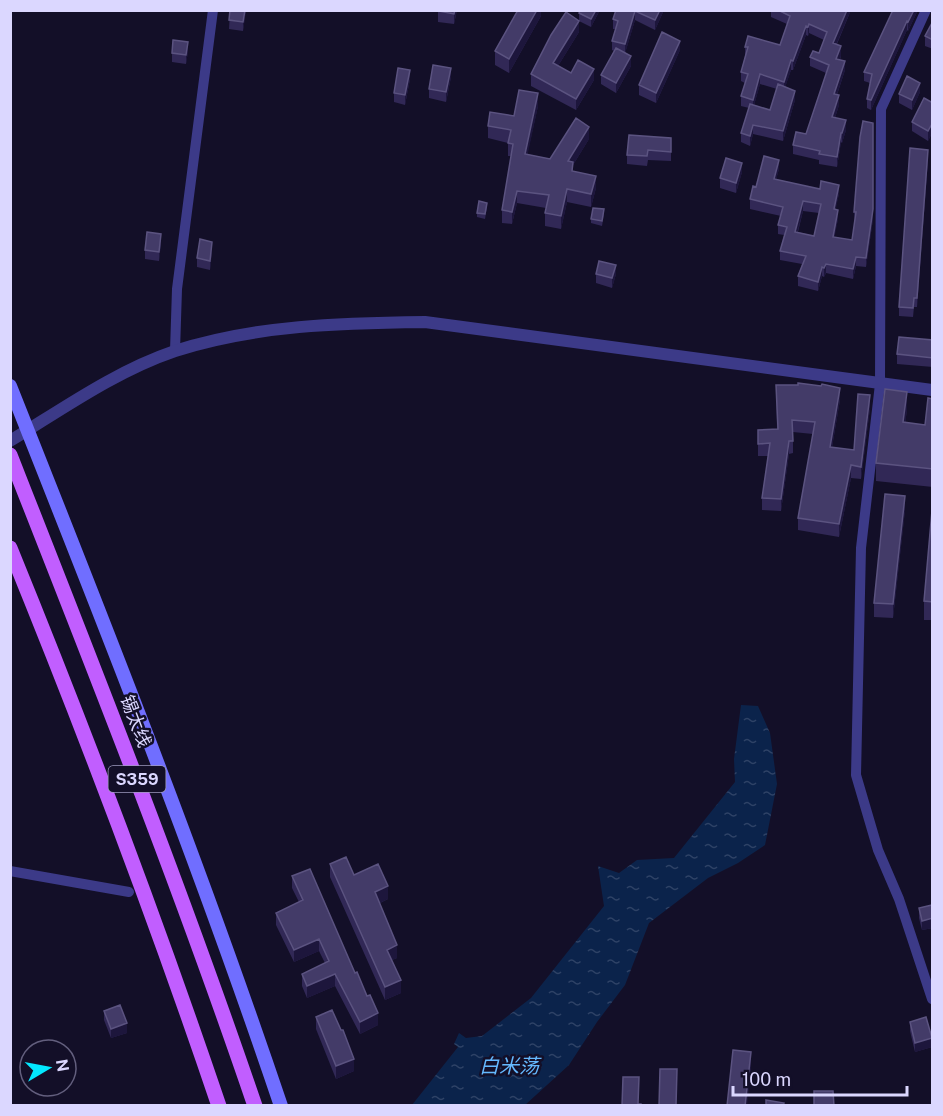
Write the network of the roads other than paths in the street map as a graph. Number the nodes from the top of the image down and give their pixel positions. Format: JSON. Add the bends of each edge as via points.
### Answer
{"nodes":[{"id":1,"x":213,"y":10,"type":"edge"},
{"id":2,"x":926,"y":10,"type":"edge"},
{"id":3,"x":176,"y":351,"type":"junction"},
{"id":4,"x":880,"y":384,"type":"junction"},
{"id":5,"x":10,"y":386,"type":"edge"},
{"id":6,"x":933,"y":390,"type":"edge"},
{"id":7,"x":28,"y":430,"type":"junction"},
{"id":8,"x":10,"y":441,"type":"edge"},
{"id":9,"x":10,"y":455,"type":"edge"},
{"id":10,"x":10,"y":548,"type":"edge"},
{"id":11,"x":10,"y":871,"type":"edge"},
{"id":12,"x":129,"y":892,"type":"dead end"},
{"id":13,"x":933,"y":999,"type":"edge"},
{"id":14,"x":219,"y":1106,"type":"edge"},
{"id":15,"x":255,"y":1106,"type":"edge"},
{"id":16,"x":281,"y":1106,"type":"edge"}],
"edges":[{"from":1,"to":3,"type":"street","via":[[177,289]]},
{"from":2,"to":4,"type":"street","via":[[881,109]]},
{"from":3,"to":4,"type":"street","via":[[289,327],[425,322]]},
{"from":3,"to":7,"type":"street","via":[[118,377]]},
{"from":4,"to":6,"type":"street"},
{"from":4,"to":13,"type":"street","via":[[861,548],[856,775],[878,850]]},
{"from":5,"to":7,"type":"main road"},
{"from":7,"to":8,"type":"street"},
{"from":7,"to":16,"type":"main road","via":[[142,721]]},
{"from":9,"to":15,"type":"main road","name":"锡太线","number":"S359","via":[[119,730]]},
{"from":10,"to":14,"type":"main road","number":"S359","via":[[85,733]]},
{"from":11,"to":12,"type":"street"}]}
